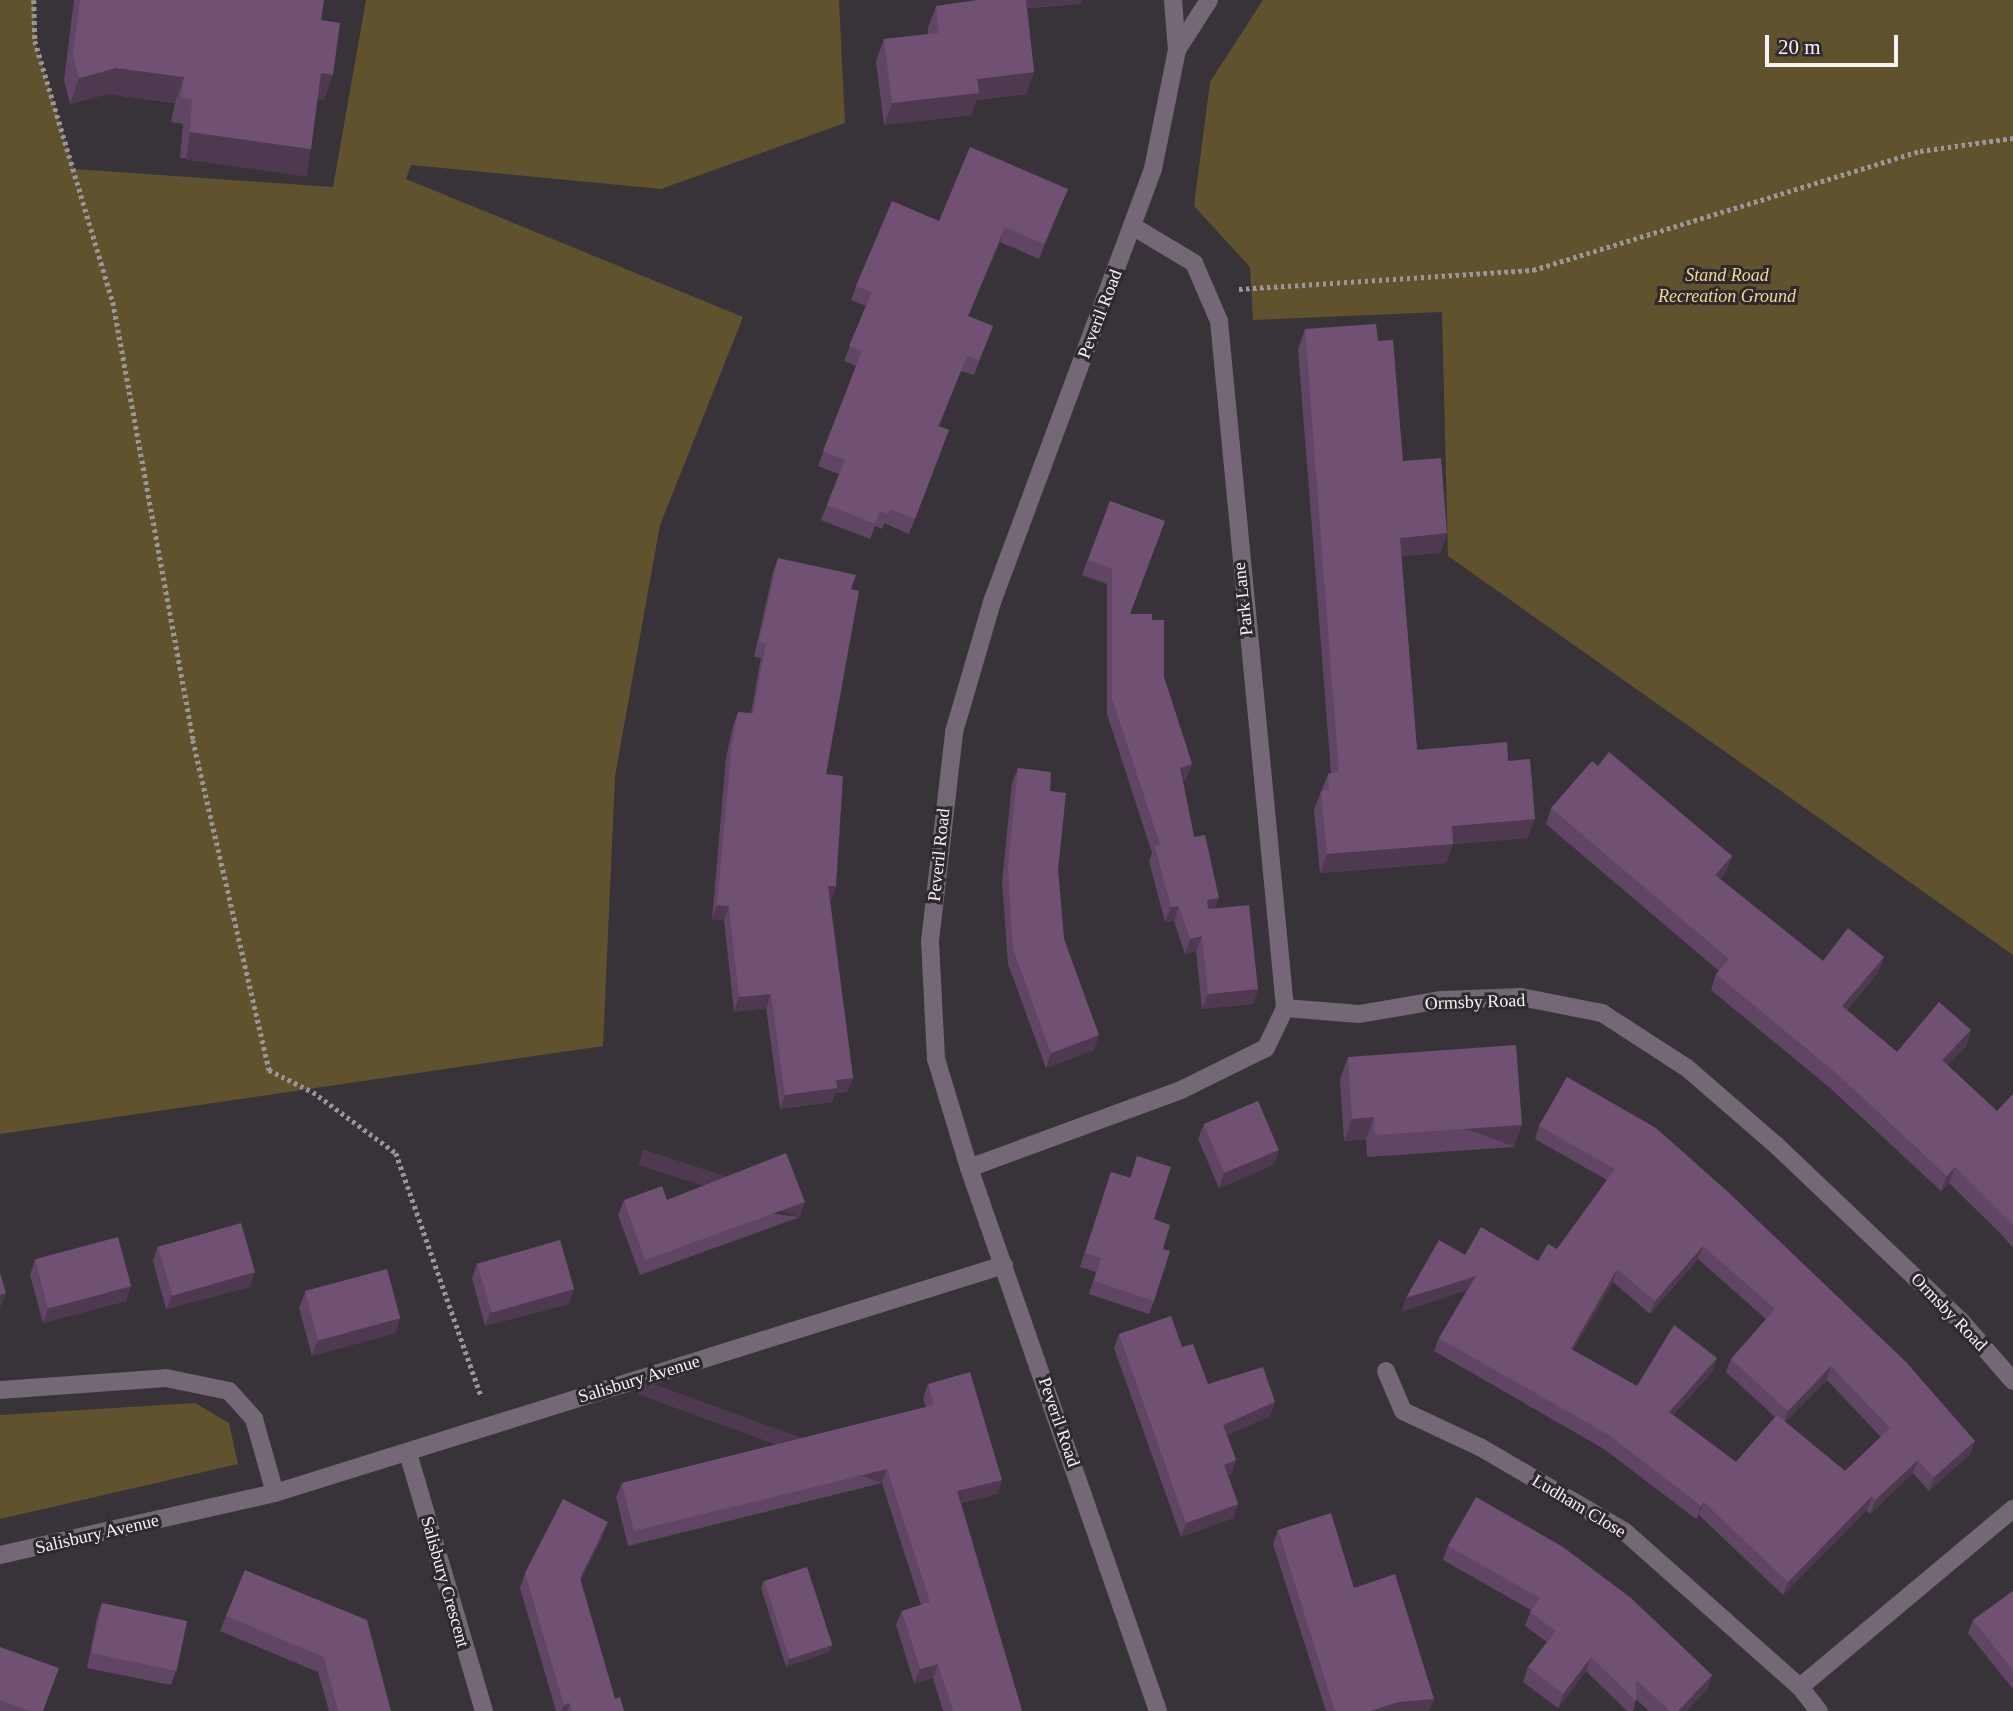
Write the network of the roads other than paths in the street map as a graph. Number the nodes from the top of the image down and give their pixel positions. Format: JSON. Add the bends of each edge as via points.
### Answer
{"nodes":[{"id":1,"x":1173,"y":0,"type":"edge"},
{"id":2,"x":1209,"y":0,"type":"edge"},
{"id":3,"x":1177,"y":50,"type":"junction"},
{"id":4,"x":1134,"y":227,"type":"junction"},
{"id":5,"x":1284,"y":1009,"type":"junction"},
{"id":6,"x":969,"y":1168,"type":"junction"},
{"id":7,"x":1003,"y":1265,"type":"junction"},
{"id":8,"x":1386,"y":1371,"type":"dead end"},
{"id":9,"x":2013,"y":1381,"type":"edge"},
{"id":10,"x":0,"y":1390,"type":"edge"},
{"id":11,"x":408,"y":1452,"type":"junction"},
{"id":12,"x":275,"y":1493,"type":"junction"},
{"id":13,"x":2013,"y":1509,"type":"edge"},
{"id":14,"x":0,"y":1555,"type":"edge"},
{"id":15,"x":1800,"y":1687,"type":"junction"},
{"id":16,"x":1818,"y":1710,"type":"edge"},
{"id":17,"x":484,"y":1711,"type":"edge"},
{"id":18,"x":1158,"y":1711,"type":"edge"}],
"edges":[{"from":1,"to":3,"type":"street","name":"Peveril Road"},
{"from":2,"to":3,"type":"street"},
{"from":3,"to":4,"type":"street","name":"Peveril Road","via":[[1153,169]]},
{"from":4,"to":5,"type":"street","name":"Park Lane","via":[[1194,263],[1219,321]]},
{"from":4,"to":6,"type":"street","name":"Peveril Road","via":[[992,601],[954,732],[930,941],[936,1059]]},
{"from":5,"to":6,"type":"street","via":[[1266,1048],[1181,1090]]},
{"from":5,"to":9,"type":"street","name":"Ormsby Road","via":[[1359,1014],[1442,1000],[1521,997],[1602,1013],[1686,1068],[1776,1144],[1961,1320]]},
{"from":6,"to":7,"type":"street","name":"Peveril Road"},
{"from":7,"to":11,"type":"street","name":"Salisbury Avenue"},
{"from":7,"to":18,"type":"street","name":"Peveril Road"},
{"from":8,"to":15,"type":"street","name":"Ludham Close","via":[[1403,1411],[1479,1447],[1624,1531]]},
{"from":10,"to":12,"type":"street","via":[[166,1378],[229,1391],[254,1419]]},
{"from":11,"to":12,"type":"street","name":"Salisbury Avenue"},
{"from":11,"to":17,"type":"street","name":"Salisbury Crescent"},
{"from":12,"to":14,"type":"street","name":"Salisbury Avenue"},
{"from":13,"to":15,"type":"street"},
{"from":15,"to":16,"type":"street","name":"Ludham Close"}]}
